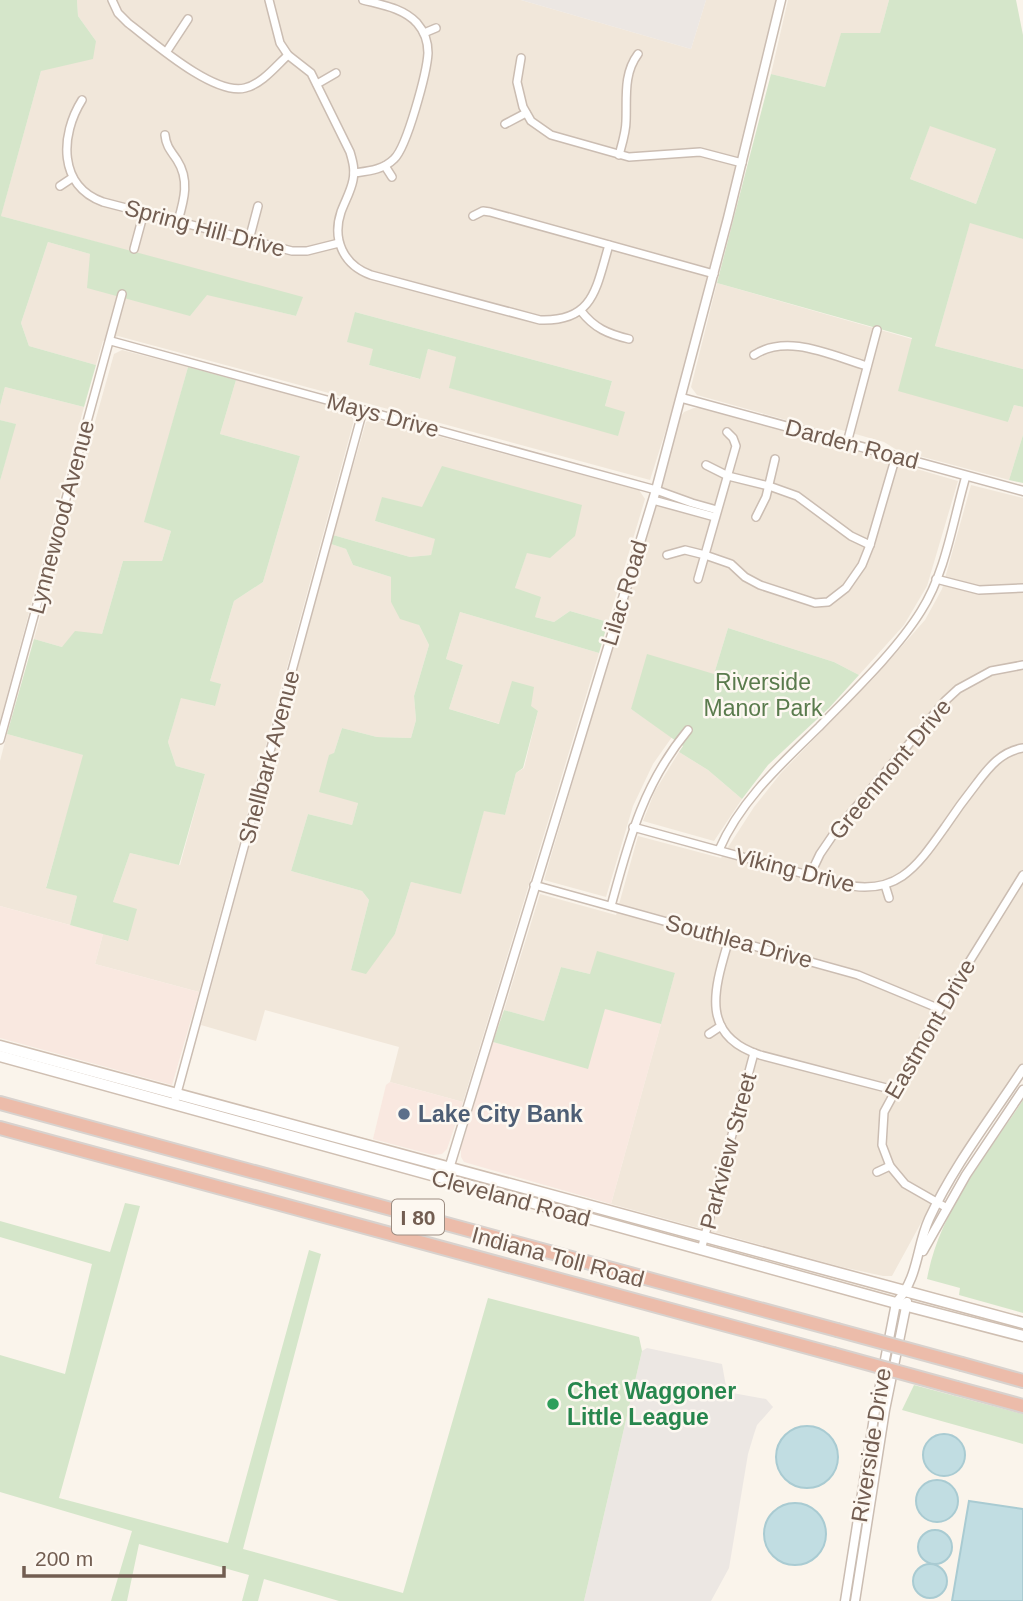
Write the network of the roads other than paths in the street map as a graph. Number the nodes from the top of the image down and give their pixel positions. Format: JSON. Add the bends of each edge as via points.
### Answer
{"nodes":[{"id":1,"x":112,"y":0,"type":"edge"},
{"id":2,"x":269,"y":0,"type":"edge"},
{"id":3,"x":363,"y":0,"type":"edge"},
{"id":4,"x":781,"y":0,"type":"edge"},
{"id":5,"x":188,"y":19,"type":"dead end"},
{"id":6,"x":436,"y":28,"type":"dead end"},
{"id":7,"x":424,"y":33,"type":"junction"},
{"id":8,"x":167,"y":51,"type":"junction"},
{"id":9,"x":638,"y":54,"type":"dead end"},
{"id":10,"x":288,"y":55,"type":"junction"},
{"id":11,"x":521,"y":58,"type":"dead end"},
{"id":12,"x":336,"y":73,"type":"dead end"},
{"id":13,"x":317,"y":84,"type":"junction"},
{"id":14,"x":82,"y":100,"type":"dead end"},
{"id":15,"x":526,"y":113,"type":"junction"},
{"id":16,"x":505,"y":124,"type":"dead end"},
{"id":17,"x":165,"y":135,"type":"dead end"},
{"id":18,"x":619,"y":155,"type":"junction"},
{"id":19,"x":742,"y":163,"type":"junction"},
{"id":20,"x":385,"y":166,"type":"junction"},
{"id":21,"x":354,"y":173,"type":"junction"},
{"id":22,"x":392,"y":177,"type":"dead end"},
{"id":23,"x":72,"y":178,"type":"junction"},
{"id":24,"x":60,"y":186,"type":"dead end"},
{"id":25,"x":258,"y":206,"type":"dead end"},
{"id":26,"x":144,"y":212,"type":"junction"},
{"id":27,"x":473,"y":216,"type":"dead end"},
{"id":28,"x":178,"y":221,"type":"junction"},
{"id":29,"x":249,"y":240,"type":"junction"},
{"id":30,"x":339,"y":243,"type":"junction"},
{"id":31,"x":609,"y":245,"type":"junction"},
{"id":32,"x":134,"y":249,"type":"dead end"},
{"id":33,"x":714,"y":274,"type":"junction"},
{"id":34,"x":122,"y":294,"type":"dead end"},
{"id":35,"x":581,"y":311,"type":"junction"},
{"id":36,"x":877,"y":330,"type":"dead end"},
{"id":37,"x":628,"y":339,"type":"dead end"},
{"id":38,"x":111,"y":341,"type":"junction"},
{"id":39,"x":754,"y":355,"type":"dead end"},
{"id":40,"x":867,"y":366,"type":"junction"},
{"id":41,"x":682,"y":398,"type":"junction"},
{"id":42,"x":363,"y":410,"type":"junction"},
{"id":43,"x":727,"y":432,"type":"dead end"},
{"id":44,"x":847,"y":443,"type":"junction"},
{"id":45,"x":896,"y":456,"type":"junction"},
{"id":46,"x":775,"y":459,"type":"dead end"},
{"id":47,"x":706,"y":465,"type":"dead end"},
{"id":48,"x":728,"y":475,"type":"junction"},
{"id":49,"x":966,"y":475,"type":"junction"},
{"id":50,"x":769,"y":486,"type":"junction"},
{"id":51,"x":656,"y":490,"type":"junction"},
{"id":52,"x":1023,"y":491,"type":"edge"},
{"id":53,"x":653,"y":500,"type":"junction"},
{"id":54,"x":716,"y":513,"type":"junction"},
{"id":55,"x":756,"y":517,"type":"dead end"},
{"id":56,"x":870,"y":545,"type":"junction"},
{"id":57,"x":667,"y":555,"type":"dead end"},
{"id":58,"x":705,"y":555,"type":"junction"},
{"id":59,"x":698,"y":579,"type":"dead end"},
{"id":60,"x":936,"y":579,"type":"junction"},
{"id":61,"x":1023,"y":588,"type":"edge"},
{"id":62,"x":1023,"y":665,"type":"edge"},
{"id":63,"x":688,"y":730,"type":"dead end"},
{"id":64,"x":0,"y":740,"type":"edge"},
{"id":65,"x":1023,"y":748,"type":"edge"},
{"id":66,"x":634,"y":827,"type":"junction"},
{"id":67,"x":719,"y":850,"type":"junction"},
{"id":68,"x":810,"y":875,"type":"junction"},
{"id":69,"x":1023,"y":875,"type":"edge"},
{"id":70,"x":534,"y":885,"type":"junction"},
{"id":71,"x":885,"y":885,"type":"junction"},
{"id":72,"x":889,"y":898,"type":"dead end"},
{"id":73,"x":611,"y":906,"type":"junction"},
{"id":74,"x":729,"y":939,"type":"junction"},
{"id":75,"x":940,"y":1009,"type":"junction"},
{"id":76,"x":720,"y":1026,"type":"junction"},
{"id":77,"x":709,"y":1034,"type":"dead end"},
{"id":78,"x":0,"y":1046,"type":"edge"},
{"id":79,"x":754,"y":1053,"type":"junction"},
{"id":80,"x":0,"y":1056,"type":"edge"},
{"id":81,"x":1023,"y":1069,"type":"edge"},
{"id":82,"x":894,"y":1090,"type":"junction"},
{"id":83,"x":1023,"y":1090,"type":"edge"},
{"id":84,"x":176,"y":1099,"type":"junction"},
{"id":85,"x":0,"y":1103,"type":"edge"},
{"id":86,"x":0,"y":1128,"type":"edge"},
{"id":87,"x":890,"y":1166,"type":"junction"},
{"id":88,"x":449,"y":1168,"type":"junction"},
{"id":89,"x":877,"y":1172,"type":"dead end"},
{"id":90,"x":445,"y":1180,"type":"junction"},
{"id":91,"x":937,"y":1203,"type":"junction"},
{"id":92,"x":947,"y":1208,"type":"junction"},
{"id":93,"x":705,"y":1237,"type":"junction"},
{"id":94,"x":701,"y":1250,"type":"junction"},
{"id":95,"x":919,"y":1257,"type":"junction"},
{"id":96,"x":905,"y":1292,"type":"junction"},
{"id":97,"x":896,"y":1303,"type":"junction"},
{"id":98,"x":908,"y":1306,"type":"junction"},
{"id":99,"x":1023,"y":1323,"type":"edge"},
{"id":100,"x":1023,"y":1336,"type":"edge"},
{"id":101,"x":1023,"y":1381,"type":"edge"},
{"id":102,"x":1023,"y":1406,"type":"edge"},
{"id":103,"x":845,"y":1601,"type":"edge"},
{"id":104,"x":855,"y":1601,"type":"edge"}],
"edges":[{"from":1,"to":8,"type":"street","via":[[122,18]]},
{"from":2,"to":10,"type":"street","via":[[277,35]]},
{"from":3,"to":7,"type":"street","via":[[405,13]]},
{"from":4,"to":19,"type":"street","name":"Lilac Road"},
{"from":5,"to":8,"type":"street"},
{"from":6,"to":7,"type":"street"},
{"from":7,"to":20,"type":"street","via":[[427,61],[406,139],[398,155]]},
{"from":8,"to":10,"type":"street","via":[[207,81],[236,89],[259,82]]},
{"from":9,"to":18,"type":"street","via":[[626,85],[626,127]]},
{"from":10,"to":13,"type":"street","via":[[311,73]]},
{"from":11,"to":15,"type":"street","via":[[517,90]]},
{"from":12,"to":13,"type":"street"},
{"from":13,"to":21,"type":"street","via":[[350,152]]},
{"from":14,"to":23,"type":"street","via":[[68,142]]},
{"from":15,"to":16,"type":"street"},
{"from":15,"to":18,"type":"street","via":[[551,135]]},
{"from":17,"to":28,"type":"street","via":[[185,178]]},
{"from":18,"to":19,"type":"street","via":[[641,158],[701,152]]},
{"from":19,"to":33,"type":"street","name":"Lilac Road"},
{"from":20,"to":21,"type":"street"},
{"from":20,"to":22,"type":"street"},
{"from":21,"to":30,"type":"street","via":[[338,223]]},
{"from":23,"to":24,"type":"street"},
{"from":23,"to":26,"type":"street","name":"Spring Hill Drive","via":[[90,196]]},
{"from":25,"to":29,"type":"street"},
{"from":26,"to":28,"type":"street","name":"Spring Hill Drive"},
{"from":26,"to":32,"type":"street"},
{"from":27,"to":31,"type":"street","via":[[490,212]]},
{"from":28,"to":29,"type":"street","name":"Spring Hill Drive"},
{"from":29,"to":30,"type":"street","name":"Spring Hill Drive","via":[[300,252]]},
{"from":30,"to":35,"type":"street","via":[[352,264],[371,275],[540,320],[567,318]]},
{"from":31,"to":33,"type":"street"},
{"from":31,"to":35,"type":"street","via":[[595,292]]},
{"from":33,"to":41,"type":"street","name":"Lilac Road"},
{"from":34,"to":38,"type":"street","name":"Lynnewood Avenue"},
{"from":35,"to":37,"type":"street","via":[[603,331]]},
{"from":36,"to":40,"type":"street"},
{"from":38,"to":42,"type":"street","name":"Mays Drive"},
{"from":38,"to":64,"type":"street","name":"Lynnewood Avenue"},
{"from":39,"to":40,"type":"street","via":[[786,344]]},
{"from":40,"to":44,"type":"street"},
{"from":41,"to":44,"type":"street","name":"Darden Road"},
{"from":41,"to":51,"type":"street","name":"Lilac Road"},
{"from":42,"to":51,"type":"street","name":"Mays Drive"},
{"from":42,"to":84,"type":"street","name":"Shellbark Avenue"},
{"from":43,"to":48,"type":"street","via":[[736,446]]},
{"from":44,"to":45,"type":"street","name":"Darden Road"},
{"from":45,"to":49,"type":"street","name":"Darden Road"},
{"from":45,"to":56,"type":"street"},
{"from":46,"to":50,"type":"street"},
{"from":47,"to":48,"type":"street"},
{"from":48,"to":50,"type":"street"},
{"from":48,"to":54,"type":"street"},
{"from":49,"to":52,"type":"street","name":"Darden Road"},
{"from":49,"to":60,"type":"street"},
{"from":50,"to":55,"type":"street"},
{"from":50,"to":56,"type":"street","via":[[797,496],[842,531]]},
{"from":51,"to":53,"type":"street","name":"Lilac Road"},
{"from":51,"to":54,"type":"street","name":"Mays Drive"},
{"from":53,"to":54,"type":"street"},
{"from":53,"to":70,"type":"street","name":"Lilac Road"},
{"from":54,"to":58,"type":"street"},
{"from":56,"to":58,"type":"street","via":[[846,588],[821,603],[760,585],[731,564]]},
{"from":57,"to":58,"type":"street","via":[[685,550]]},
{"from":58,"to":59,"type":"street"},
{"from":60,"to":61,"type":"street","via":[[979,590]]},
{"from":60,"to":67,"type":"street","via":[[913,624],[763,782]]},
{"from":62,"to":68,"type":"street","name":"Greenmont Drive","via":[[975,678],[945,701],[835,832]]},
{"from":63,"to":66,"type":"street","via":[[661,766]]},
{"from":65,"to":71,"type":"street","name":"Viking Drive","via":[[993,764],[919,863]]},
{"from":66,"to":67,"type":"street","name":"Viking Drive"},
{"from":66,"to":73,"type":"street"},
{"from":67,"to":68,"type":"street","name":"Viking Drive"},
{"from":68,"to":71,"type":"street","name":"Viking Drive","via":[[855,887]]},
{"from":69,"to":75,"type":"street","name":"Eastmont Drive"},
{"from":70,"to":73,"type":"street","name":"Southlea Drive"},
{"from":70,"to":88,"type":"street","name":"Lilac Road"},
{"from":71,"to":72,"type":"street"},
{"from":73,"to":74,"type":"street","name":"Southlea Drive"},
{"from":74,"to":75,"type":"street","name":"Southlea Drive","via":[[858,975]]},
{"from":74,"to":76,"type":"street","via":[[715,996]]},
{"from":75,"to":82,"type":"street","name":"Eastmont Drive"},
{"from":76,"to":77,"type":"street"},
{"from":76,"to":79,"type":"street"},
{"from":78,"to":84,"type":"main road","name":"Cleveland Road"},
{"from":79,"to":82,"type":"street"},
{"from":79,"to":93,"type":"street","name":"Parkview Street"},
{"from":80,"to":84,"type":"main road","name":"Cleveland Road"},
{"from":81,"to":91,"type":"street","name":"Riverside Drive"},
{"from":82,"to":87,"type":"street","name":"Eastmont Drive","via":[[882,1122],[882,1145]]},
{"from":83,"to":92,"type":"street","name":"Riverside Drive"},
{"from":84,"to":88,"type":"main road","name":"Cleveland Road"},
{"from":84,"to":90,"type":"main road","name":"Cleveland Road"},
{"from":85,"to":101,"type":"highway","name":"Indiana Toll Road","number":"I 80","bridge":true},
{"from":86,"to":102,"type":"highway","name":"Indiana Toll Road","number":"I 80","bridge":true},
{"from":87,"to":89,"type":"street"},
{"from":87,"to":91,"type":"street","via":[[905,1184]]},
{"from":88,"to":90,"type":"street","name":"Lilac Road"},
{"from":88,"to":93,"type":"main road","name":"Cleveland Road"},
{"from":90,"to":94,"type":"main road","name":"Cleveland Road"},
{"from":91,"to":92,"type":"street"},
{"from":91,"to":95,"type":"street","name":"Riverside Drive"},
{"from":92,"to":95,"type":"street","name":"Riverside Drive"},
{"from":93,"to":94,"type":"street","name":"Parkview Street"},
{"from":93,"to":96,"type":"main road","name":"Cleveland Road"},
{"from":94,"to":97,"type":"main road","name":"Cleveland Road"},
{"from":95,"to":96,"type":"street","name":"Riverside Drive"},
{"from":96,"to":97,"type":"street","name":"Riverside Drive"},
{"from":96,"to":98,"type":"street","name":"Riverside Drive"},
{"from":96,"to":99,"type":"main road","name":"Cleveland Road"},
{"from":97,"to":98,"type":"main road","name":"Cleveland Road"},
{"from":97,"to":103,"type":"street","name":"Riverside Drive"},
{"from":98,"to":100,"type":"main road","name":"Cleveland Road"},
{"from":98,"to":104,"type":"street","name":"Riverside Drive","via":[[885,1410]]}]}
